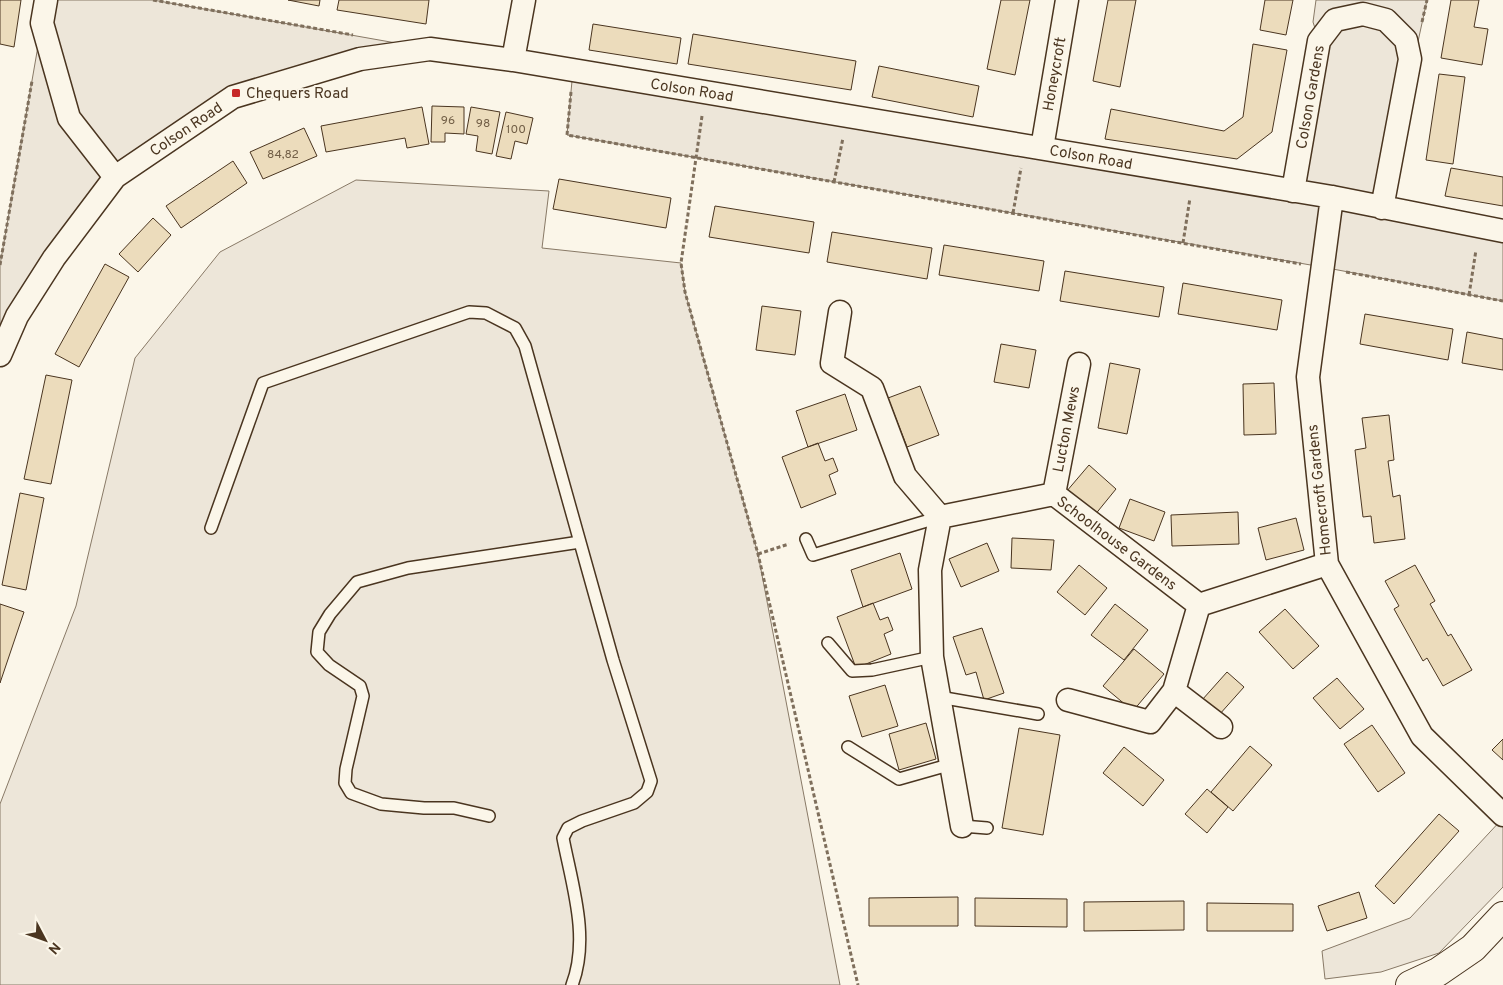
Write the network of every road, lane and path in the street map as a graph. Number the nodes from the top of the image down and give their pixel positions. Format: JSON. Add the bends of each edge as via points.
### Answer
{"nodes":[{"id":1,"x":46,"y":0,"type":"edge"},
{"id":2,"x":153,"y":0,"type":"edge"},
{"id":3,"x":524,"y":0,"type":"edge"},
{"id":4,"x":1067,"y":0,"type":"edge"},
{"id":5,"x":354,"y":35,"type":"dead end"},
{"id":6,"x":513,"y":60,"type":"junction"},
{"id":7,"x":573,"y":70,"type":"junction"},
{"id":8,"x":33,"y":72,"type":"dead end"},
{"id":9,"x":705,"y":92,"type":"junction"},
{"id":10,"x":848,"y":116,"type":"junction"},
{"id":11,"x":1033,"y":147,"type":"junction"},
{"id":12,"x":697,"y":158,"type":"junction"},
{"id":13,"x":1193,"y":175,"type":"junction"},
{"id":14,"x":115,"y":177,"type":"junction"},
{"id":15,"x":834,"y":182,"type":"junction"},
{"id":16,"x":1293,"y":191,"type":"junction"},
{"id":17,"x":1332,"y":197,"type":"junction"},
{"id":18,"x":1382,"y":208,"type":"junction"},
{"id":19,"x":1013,"y":213,"type":"junction"},
{"id":20,"x":1480,"y":227,"type":"junction"},
{"id":21,"x":1503,"y":231,"type":"edge"},
{"id":22,"x":1183,"y":243,"type":"junction"},
{"id":23,"x":0,"y":265,"type":"edge"},
{"id":24,"x":1322,"y":267,"type":"junction"},
{"id":25,"x":1469,"y":295,"type":"junction"},
{"id":26,"x":1503,"y":301,"type":"edge"},
{"id":27,"x":840,"y":312,"type":"dead end"},
{"id":28,"x":0,"y":355,"type":"edge"},
{"id":29,"x":1079,"y":364,"type":"dead end"},
{"id":30,"x":1054,"y":494,"type":"junction"},
{"id":31,"x":940,"y":518,"type":"junction"},
{"id":32,"x":211,"y":528,"type":"dead end"},
{"id":33,"x":806,"y":539,"type":"joint"},
{"id":34,"x":580,"y":542,"type":"junction"},
{"id":35,"x":758,"y":554,"type":"junction"},
{"id":36,"x":1327,"y":564,"type":"junction"},
{"id":37,"x":1199,"y":605,"type":"junction"},
{"id":38,"x":828,"y":642,"type":"dead end"},
{"id":39,"x":932,"y":656,"type":"junction"},
{"id":40,"x":1174,"y":691,"type":"junction"},
{"id":41,"x":939,"y":697,"type":"junction"},
{"id":42,"x":1068,"y":700,"type":"dead end"},
{"id":43,"x":1038,"y":714,"type":"dead end"},
{"id":44,"x":1221,"y":727,"type":"dead end"},
{"id":45,"x":848,"y":747,"type":"dead end"},
{"id":46,"x":952,"y":764,"type":"junction"},
{"id":47,"x":1503,"y":815,"type":"edge"},
{"id":48,"x":489,"y":816,"type":"dead end"},
{"id":49,"x":962,"y":826,"type":"joint"},
{"id":50,"x":987,"y":828,"type":"dead end"},
{"id":51,"x":1503,"y":916,"type":"edge"},
{"id":52,"x":572,"y":985,"type":"edge"},
{"id":53,"x":858,"y":985,"type":"edge"},
{"id":54,"x":1410,"y":985,"type":"edge"}],
"edges":[{"from":1,"to":14,"type":"street","via":[[42,23],[69,118]]},
{"from":2,"to":5,"type":"path"},
{"from":3,"to":6,"type":"street"},
{"from":4,"to":11,"type":"street","name":"Honeycroft"},
{"from":6,"to":7,"type":"street","name":"Colson Road"},
{"from":6,"to":14,"type":"street","name":"Colson Road","via":[[430,49],[360,59],[233,97]]},
{"from":7,"to":9,"type":"street","name":"Colson Road"},
{"from":7,"to":12,"type":"path","via":[[567,135]]},
{"from":8,"to":23,"type":"path"},
{"from":9,"to":10,"type":"street","name":"Colson Road"},
{"from":9,"to":12,"type":"path"},
{"from":10,"to":11,"type":"street","name":"Colson Road"},
{"from":10,"to":15,"type":"path"},
{"from":11,"to":13,"type":"street","name":"Colson Road"},
{"from":11,"to":19,"type":"path"},
{"from":12,"to":15,"type":"path"},
{"from":12,"to":35,"type":"path","via":[[681,263],[685,292]]},
{"from":13,"to":16,"type":"street","name":"Colson Road"},
{"from":13,"to":22,"type":"path"},
{"from":14,"to":28,"type":"street","name":"Colson Road","via":[[54,258],[17,316]]},
{"from":15,"to":19,"type":"path"},
{"from":16,"to":17,"type":"street","name":"Colson Road"},
{"from":16,"to":18,"type":"street","name":"Colson Gardens","via":[[1319,41],[1335,20],[1363,14],[1386,20],[1406,40],[1410,58]]},
{"from":17,"to":18,"type":"street","name":"Colson Road"},
{"from":17,"to":24,"type":"street","name":"Homecroft Gardens"},
{"from":18,"to":20,"type":"street","name":"Colson Road"},
{"from":19,"to":22,"type":"path"},
{"from":20,"to":21,"type":"street","name":"Colson Road"},
{"from":20,"to":25,"type":"path"},
{"from":22,"to":24,"type":"path"},
{"from":24,"to":25,"type":"path"},
{"from":24,"to":36,"type":"street","name":"Homecroft Gardens","via":[[1308,377]]},
{"from":25,"to":26,"type":"path"},
{"from":27,"to":31,"type":"street","via":[[832,363],[872,388],[905,476]]},
{"from":29,"to":30,"type":"street","name":"Lucton Mews"},
{"from":30,"to":31,"type":"street","name":"Schoolhouse Gardens"},
{"from":30,"to":37,"type":"street","name":"Schoolhouse Gardens"},
{"from":31,"to":33,"type":"lane","via":[[813,555]]},
{"from":31,"to":39,"type":"street","via":[[930,570]]},
{"from":32,"to":34,"type":"lane","via":[[264,383],[469,312],[486,313],[515,328],[525,346]]},
{"from":33,"to":35,"type":"path"},
{"from":34,"to":48,"type":"lane","via":[[408,568],[357,582],[319,632],[317,652],[329,665],[360,686],[363,696],[346,769],[345,783],[351,793],[381,804],[454,808]]},
{"from":34,"to":52,"type":"lane","via":[[651,781],[647,792],[634,804],[582,821],[568,828],[563,838],[580,929],[578,970]]},
{"from":35,"to":53,"type":"path"},
{"from":36,"to":37,"type":"street"},
{"from":36,"to":47,"type":"street","name":"Homecroft Gardens","via":[[1422,736]]},
{"from":37,"to":40,"type":"street"},
{"from":38,"to":39,"type":"lane","via":[[852,671],[872,670]]},
{"from":39,"to":41,"type":"street"},
{"from":40,"to":42,"type":"street","via":[[1150,722]]},
{"from":40,"to":44,"type":"street"},
{"from":41,"to":43,"type":"lane"},
{"from":41,"to":46,"type":"street"},
{"from":45,"to":46,"type":"lane","via":[[899,779]]},
{"from":46,"to":49,"type":"street"},
{"from":49,"to":50,"type":"lane"},
{"from":51,"to":54,"type":"street","via":[[1473,948],[1438,972]]}]}
